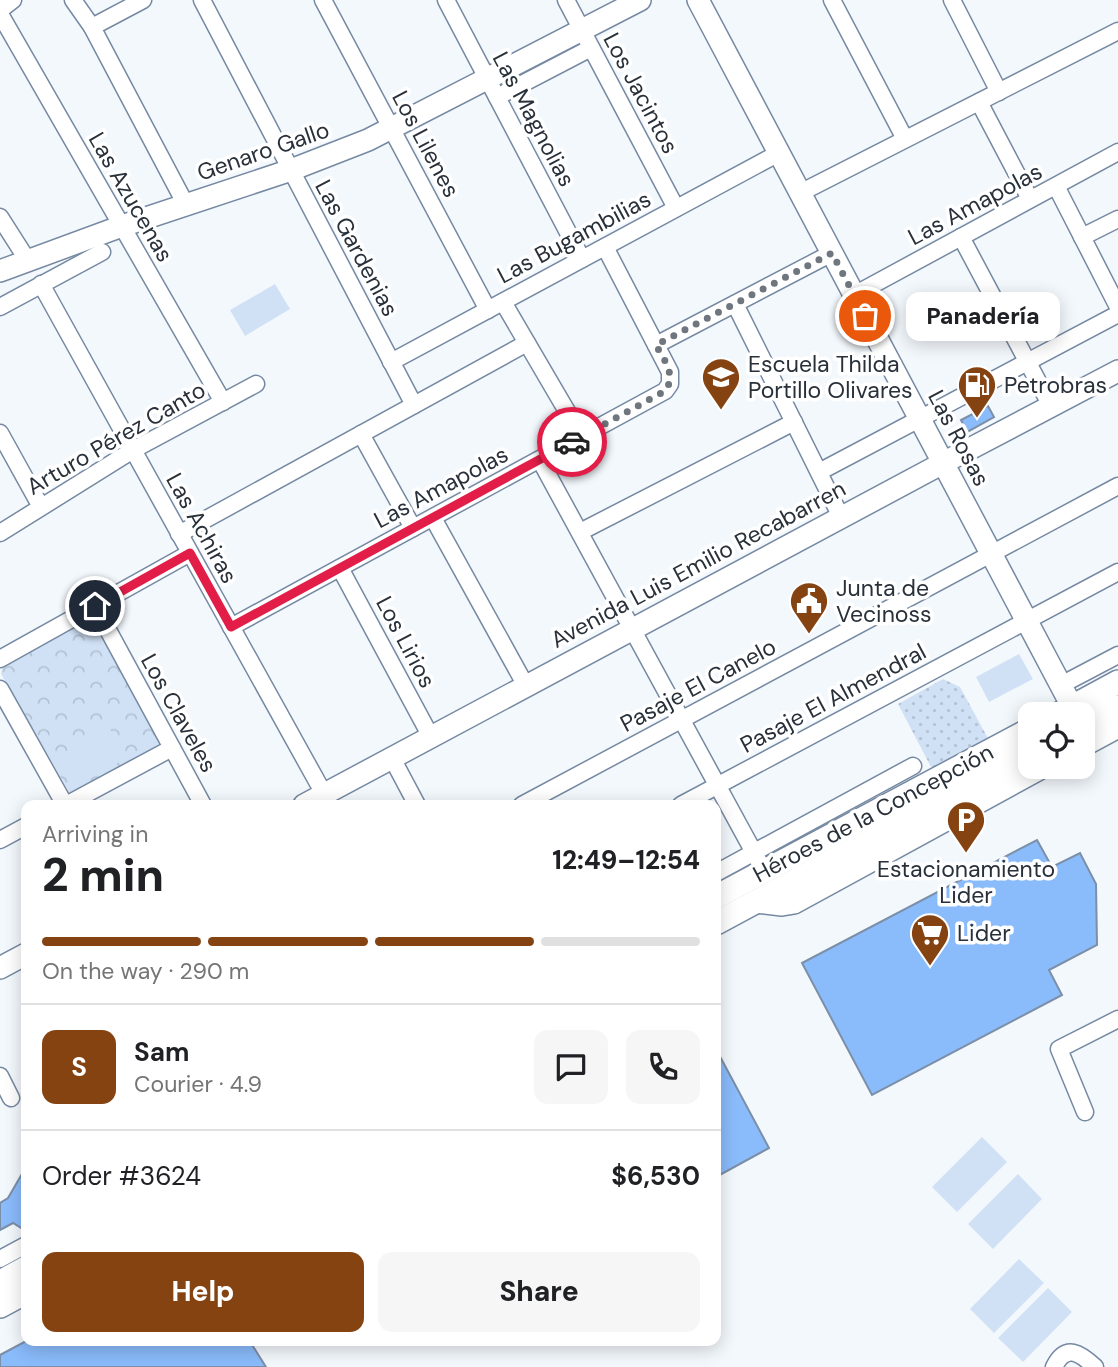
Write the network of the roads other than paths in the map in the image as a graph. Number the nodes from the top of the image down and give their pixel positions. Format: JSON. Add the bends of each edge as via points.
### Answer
{"nodes":[{"id":1,"x":13,"y":0,"type":"edge"},
{"id":2,"x":74,"y":0,"type":"edge"},
{"id":3,"x":144,"y":0,"type":"edge"},
{"id":4,"x":202,"y":0,"type":"edge"},
{"id":5,"x":323,"y":0,"type":"edge"},
{"id":6,"x":446,"y":0,"type":"edge"},
{"id":7,"x":566,"y":0,"type":"edge"},
{"id":8,"x":640,"y":0,"type":"edge"},
{"id":9,"x":698,"y":0,"type":"edge"},
{"id":10,"x":832,"y":0,"type":"edge"},
{"id":11,"x":952,"y":0,"type":"edge"},
{"id":12,"x":0,"y":12,"type":"edge"},
{"id":13,"x":92,"y":27,"type":"junction"},
{"id":14,"x":1118,"y":31,"type":"edge"},
{"id":15,"x":586,"y":39,"type":"junction"},
{"id":16,"x":492,"y":88,"type":"junction"},
{"id":17,"x":999,"y":92,"type":"junction"},
{"id":18,"x":979,"y":102,"type":"junction"},
{"id":19,"x":392,"y":130,"type":"junction"},
{"id":20,"x":905,"y":139,"type":"junction"},
{"id":21,"x":1118,"y":152,"type":"edge"},
{"id":22,"x":779,"y":153,"type":"junction"},
{"id":23,"x":291,"y":170,"type":"junction"},
{"id":24,"x":1056,"y":186,"type":"junction"},
{"id":25,"x":800,"y":193,"type":"junction"},
{"id":26,"x":1030,"y":199,"type":"junction"},
{"id":27,"x":186,"y":205,"type":"junction"},
{"id":28,"x":676,"y":208,"type":"junction"},
{"id":29,"x":0,"y":217,"type":"edge"},
{"id":30,"x":1118,"y":219,"type":"edge"},
{"id":31,"x":122,"y":226,"type":"junction"},
{"id":32,"x":961,"y":237,"type":"junction"},
{"id":33,"x":1082,"y":237,"type":"junction"},
{"id":34,"x":605,"y":247,"type":"junction"},
{"id":35,"x":103,"y":252,"type":"dead end"},
{"id":36,"x":832,"y":253,"type":"junction"},
{"id":37,"x":582,"y":259,"type":"junction"},
{"id":38,"x":28,"y":261,"type":"junction"},
{"id":39,"x":0,"y":271,"type":"edge"},
{"id":40,"x":41,"y":284,"type":"junction"},
{"id":41,"x":854,"y":295,"type":"junction"},
{"id":42,"x":503,"y":302,"type":"junction"},
{"id":43,"x":735,"y":304,"type":"junction"},
{"id":44,"x":0,"y":307,"type":"edge"},
{"id":45,"x":1118,"y":307,"type":"edge"},
{"id":46,"x":488,"y":310,"type":"junction"},
{"id":47,"x":1118,"y":314,"type":"edge"},
{"id":48,"x":527,"y":343,"type":"junction"},
{"id":49,"x":656,"y":345,"type":"junction"},
{"id":50,"x":391,"y":362,"type":"junction"},
{"id":51,"x":1028,"y":362,"type":"junction"},
{"id":52,"x":1118,"y":371,"type":"edge"},
{"id":53,"x":256,"y":384,"type":"dead end"},
{"id":54,"x":223,"y":402,"type":"junction"},
{"id":55,"x":414,"y":405,"type":"junction"},
{"id":56,"x":1051,"y":406,"type":"junction"},
{"id":57,"x":920,"y":419,"type":"junction"},
{"id":58,"x":794,"y":422,"type":"junction"},
{"id":59,"x":0,"y":433,"type":"edge"},
{"id":60,"x":361,"y":434,"type":"junction"},
{"id":61,"x":582,"y":437,"type":"junction"},
{"id":62,"x":132,"y":450,"type":"junction"},
{"id":63,"x":540,"y":460,"type":"junction"},
{"id":64,"x":943,"y":463,"type":"junction"},
{"id":65,"x":819,"y":472,"type":"junction"},
{"id":66,"x":1118,"y":486,"type":"edge"},
{"id":67,"x":41,"y":507,"type":"junction"},
{"id":68,"x":841,"y":517,"type":"junction"},
{"id":69,"x":433,"y":518,"type":"junction"},
{"id":70,"x":414,"y":528,"type":"junction"},
{"id":71,"x":580,"y":532,"type":"junction"},
{"id":72,"x":0,"y":533,"type":"edge"},
{"id":73,"x":179,"y":534,"type":"junction"},
{"id":74,"x":190,"y":553,"type":"junction"},
{"id":75,"x":991,"y":554,"type":"junction"},
{"id":76,"x":340,"y":568,"type":"junction"},
{"id":77,"x":1118,"y":572,"type":"edge"},
{"id":78,"x":95,"y":606,"type":"junction"},
{"id":79,"x":1026,"y":621,"type":"junction"},
{"id":80,"x":231,"y":627,"type":"junction"},
{"id":81,"x":632,"y":629,"type":"junction"},
{"id":82,"x":1118,"y":655,"type":"edge"},
{"id":83,"x":0,"y":659,"type":"edge"},
{"id":84,"x":1118,"y":682,"type":"edge"},
{"id":85,"x":1060,"y":685,"type":"junction"},
{"id":86,"x":526,"y":686,"type":"junction"},
{"id":87,"x":0,"y":689,"type":"edge"},
{"id":88,"x":1068,"y":702,"type":"edge"},
{"id":89,"x":1095,"y":707,"type":"edge"},
{"id":90,"x":1118,"y":707,"type":"edge"},
{"id":91,"x":1095,"y":717,"type":"edge"},
{"id":92,"x":681,"y":720,"type":"junction"},
{"id":93,"x":1095,"y":726,"type":"edge"},
{"id":94,"x":1118,"y":727,"type":"edge"},
{"id":95,"x":1018,"y":735,"type":"edge"},
{"id":96,"x":431,"y":737,"type":"junction"},
{"id":97,"x":172,"y":748,"type":"junction"},
{"id":98,"x":392,"y":758,"type":"junction"},
{"id":99,"x":1018,"y":761,"type":"edge"},
{"id":100,"x":913,"y":766,"type":"dead end"},
{"id":101,"x":1021,"y":779,"type":"edge"},
{"id":102,"x":717,"y":786,"type":"junction"},
{"id":103,"x":324,"y":794,"type":"junction"},
{"id":104,"x":63,"y":800,"type":"edge"},
{"id":105,"x":75,"y":800,"type":"edge"},
{"id":106,"x":200,"y":800,"type":"edge"},
{"id":107,"x":313,"y":800,"type":"edge"},
{"id":108,"x":414,"y":800,"type":"edge"},
{"id":109,"x":531,"y":800,"type":"edge"},
{"id":110,"x":690,"y":800,"type":"edge"},
{"id":111,"x":21,"y":829,"type":"edge"},
{"id":112,"x":0,"y":840,"type":"edge"},
{"id":113,"x":759,"y":862,"type":"junction"},
{"id":114,"x":721,"y":872,"type":"edge"},
{"id":115,"x":721,"y":893,"type":"edge"},
{"id":116,"x":755,"y":902,"type":"junction"},
{"id":117,"x":721,"y":920,"type":"edge"},
{"id":118,"x":21,"y":957,"type":"edge"},
{"id":119,"x":0,"y":968,"type":"edge"},
{"id":120,"x":1118,"y":1019,"type":"edge"},
{"id":121,"x":0,"y":1076,"type":"edge"},
{"id":122,"x":11,"y":1098,"type":"dead end"},
{"id":123,"x":1085,"y":1112,"type":"dead end"},
{"id":124,"x":21,"y":1248,"type":"edge"},
{"id":125,"x":0,"y":1259,"type":"edge"},
{"id":126,"x":21,"y":1271,"type":"edge"},
{"id":127,"x":0,"y":1282,"type":"edge"},
{"id":128,"x":21,"y":1295,"type":"edge"},
{"id":129,"x":0,"y":1306,"type":"edge"},
{"id":130,"x":1054,"y":1367,"type":"edge"},
{"id":131,"x":1095,"y":1367,"type":"edge"}],
"edges":[{"from":1,"to":12,"type":"street"},
{"from":2,"to":13,"type":"street"},
{"from":3,"to":13,"type":"street"},
{"from":4,"to":23,"type":"street","name":"Las Gardenias"},
{"from":5,"to":19,"type":"street","name":"Los Lilenes"},
{"from":6,"to":16,"type":"street","name":"Las Magnolias"},
{"from":7,"to":15,"type":"street","name":"Los Jacintos"},
{"from":8,"to":15,"type":"street","name":"Genaro Gallo"},
{"from":9,"to":22,"type":"street","name":"Las Rosas"},
{"from":10,"to":20,"type":"street"},
{"from":11,"to":17,"type":"street"},
{"from":12,"to":31,"type":"street","name":"Las Azucenas"},
{"from":13,"to":27,"type":"street"},
{"from":14,"to":17,"type":"street"},
{"from":15,"to":16,"type":"street","name":"Genaro Gallo"},
{"from":15,"to":28,"type":"street","name":"Los Jacintos"},
{"from":16,"to":19,"type":"street","name":"Genaro Gallo"},
{"from":16,"to":37,"type":"street","name":"Las Magnolias"},
{"from":17,"to":18,"type":"street"},
{"from":18,"to":20,"type":"street"},
{"from":18,"to":26,"type":"street"},
{"from":19,"to":23,"type":"street","name":"Genaro Gallo"},
{"from":19,"to":46,"type":"street","name":"Los Lilenes"},
{"from":20,"to":25,"type":"street"},
{"from":21,"to":24,"type":"street","name":"Las Amapolas"},
{"from":22,"to":25,"type":"street","name":"Las Rosas"},
{"from":22,"to":28,"type":"street","name":"Las Bugambilias"},
{"from":23,"to":27,"type":"street","name":"Genaro Gallo"},
{"from":23,"to":50,"type":"street","name":"Las Gardenias"},
{"from":24,"to":26,"type":"street","name":"Las Amapolas"},
{"from":24,"to":33,"type":"street"},
{"from":25,"to":36,"type":"street","name":"Las Rosas"},
{"from":26,"to":32,"type":"street","name":"Las Amapolas"},
{"from":27,"to":31,"type":"street","name":"Genaro Gallo"},
{"from":28,"to":34,"type":"street","name":"Las Bugambilias"},
{"from":29,"to":38,"type":"street"},
{"from":30,"to":33,"type":"street"},
{"from":31,"to":38,"type":"street","name":"Genaro Gallo"},
{"from":31,"to":54,"type":"street","name":"Las Azucenas"},
{"from":32,"to":41,"type":"street","name":"Las Amapolas"},
{"from":32,"to":51,"type":"street"},
{"from":33,"to":45,"type":"street"},
{"from":34,"to":37,"type":"street","name":"Las Bugambilias"},
{"from":34,"to":49,"type":"street"},
{"from":35,"to":40,"type":"street"},
{"from":36,"to":41,"type":"street","name":"Las Rosas"},
{"from":36,"to":43,"type":"street"},
{"from":37,"to":42,"type":"street","name":"Las Bugambilias"},
{"from":38,"to":39,"type":"street","name":"Genaro Gallo"},
{"from":40,"to":44,"type":"street"},
{"from":40,"to":62,"type":"street","name":"Las Achiras"},
{"from":41,"to":57,"type":"street","name":"Las Rosas"},
{"from":42,"to":46,"type":"street","name":"Las Bugambilias"},
{"from":42,"to":48,"type":"street"},
{"from":43,"to":49,"type":"street"},
{"from":43,"to":58,"type":"street"},
{"from":46,"to":50,"type":"street","name":"Las Bugambilias"},
{"from":47,"to":51,"type":"street","name":"Avenida Luis Emilio Recabarren"},
{"from":48,"to":55,"type":"street"},
{"from":48,"to":61,"type":"street"},
{"from":49,"to":61,"type":"street","name":"Las Amapolas","via":[[670,372],[670,384],[662,394]]},
{"from":50,"to":55,"type":"street","name":"Las Gardenias"},
{"from":51,"to":56,"type":"street"},
{"from":51,"to":57,"type":"street","name":"Avenida Luis Emilio Recabarren"},
{"from":52,"to":56,"type":"street","name":"Avenida Luis Emilio Recabarren"},
{"from":53,"to":54,"type":"street","name":"Arturo Pérez Canto"},
{"from":54,"to":62,"type":"street","name":"Arturo Pérez Canto"},
{"from":55,"to":60,"type":"street"},
{"from":56,"to":64,"type":"street","name":"Avenida Luis Emilio Recabarren"},
{"from":57,"to":64,"type":"street","name":"Las Rosas"},
{"from":57,"to":65,"type":"street","name":"Avenida Luis Emilio Recabarren"},
{"from":58,"to":65,"type":"street"},
{"from":58,"to":71,"type":"street"},
{"from":59,"to":67,"type":"street"},
{"from":60,"to":70,"type":"street"},
{"from":60,"to":73,"type":"street"},
{"from":61,"to":63,"type":"street","name":"Las Amapolas"},
{"from":62,"to":67,"type":"street","name":"Arturo Pérez Canto"},
{"from":62,"to":73,"type":"street","name":"Las Achiras"},
{"from":63,"to":69,"type":"street","name":"Las Amapolas"},
{"from":63,"to":71,"type":"street"},
{"from":64,"to":68,"type":"street","name":"Avenida Luis Emilio Recabarren"},
{"from":64,"to":75,"type":"street","name":"Las Rosas"},
{"from":65,"to":68,"type":"street"},
{"from":66,"to":75,"type":"street","name":"Pasaje El Canelo"},
{"from":67,"to":72,"type":"street","name":"Arturo Pérez Canto"},
{"from":68,"to":81,"type":"street","name":"Avenida Luis Emilio Recabarren"},
{"from":69,"to":70,"type":"street","name":"Las Amapolas"},
{"from":69,"to":86,"type":"street"},
{"from":70,"to":76,"type":"street","name":"Las Amapolas"},
{"from":71,"to":81,"type":"street"},
{"from":73,"to":74,"type":"street","name":"Las Achiras"},
{"from":74,"to":78,"type":"street"},
{"from":74,"to":80,"type":"street","name":"Las Achiras"},
{"from":75,"to":79,"type":"street","name":"Las Rosas"},
{"from":75,"to":92,"type":"street","name":"Pasaje El Canelo"},
{"from":76,"to":80,"type":"street","name":"Las Amapolas"},
{"from":76,"to":96,"type":"street","name":"Los Lirios"},
{"from":77,"to":79,"type":"street","name":"Pasaje El Almendral"},
{"from":78,"to":83,"type":"street"},
{"from":78,"to":97,"type":"street","name":"Los Claveles"},
{"from":79,"to":85,"type":"street","name":"Las Rosas"},
{"from":79,"to":102,"type":"street","name":"Pasaje El Almendral"},
{"from":80,"to":103,"type":"street","name":"Las Achiras"},
{"from":81,"to":86,"type":"street","name":"Avenida Luis Emilio Recabarren"},
{"from":81,"to":92,"type":"street"},
{"from":82,"to":85,"type":"street"},
{"from":84,"to":89,"type":"main road"},
{"from":85,"to":88,"type":"street","name":"Las Rosas"},
{"from":86,"to":96,"type":"street","name":"Avenida Luis Emilio Recabarren"},
{"from":87,"to":104,"type":"street"},
{"from":90,"to":91,"type":"main road"},
{"from":92,"to":102,"type":"street"},
{"from":92,"to":109,"type":"street","name":"Pasaje El Canelo"},
{"from":93,"to":94,"type":"street"},
{"from":95,"to":113,"type":"main road","name":"Héroes de la Concepción"},
{"from":96,"to":98,"type":"street","name":"Avenida Luis Emilio Recabarren"},
{"from":97,"to":105,"type":"street"},
{"from":97,"to":106,"type":"street","name":"Los Claveles"},
{"from":98,"to":103,"type":"street","name":"Avenida Luis Emilio Recabarren"},
{"from":98,"to":108,"type":"street"},
{"from":99,"to":116,"type":"main road","name":"Héroes de la Concepción"},
{"from":100,"to":113,"type":"street","name":"Héroes de la Concepción"},
{"from":101,"to":116,"type":"street","name":"Héroes de la Concepción","via":[[794,903]]},
{"from":102,"to":110,"type":"street","name":"Pasaje El Almendral"},
{"from":102,"to":113,"type":"street"},
{"from":103,"to":107,"type":"street","name":"Avenida Luis Emilio Recabarren"},
{"from":111,"to":112,"type":"street"},
{"from":113,"to":114,"type":"street","name":"Héroes de la Concepción"},
{"from":113,"to":115,"type":"main road","name":"Héroes de la Concepción"},
{"from":116,"to":117,"type":"main road","name":"Héroes de la Concepción"},
{"from":118,"to":119,"type":"street"},
{"from":120,"to":123,"type":"street","via":[[1059,1049]]},
{"from":121,"to":122,"type":"street"},
{"from":124,"to":125,"type":"street"},
{"from":126,"to":127,"type":"main road"},
{"from":128,"to":129,"type":"main road"},
{"from":130,"to":131,"type":"street","via":[[1075,1352]]}]}
